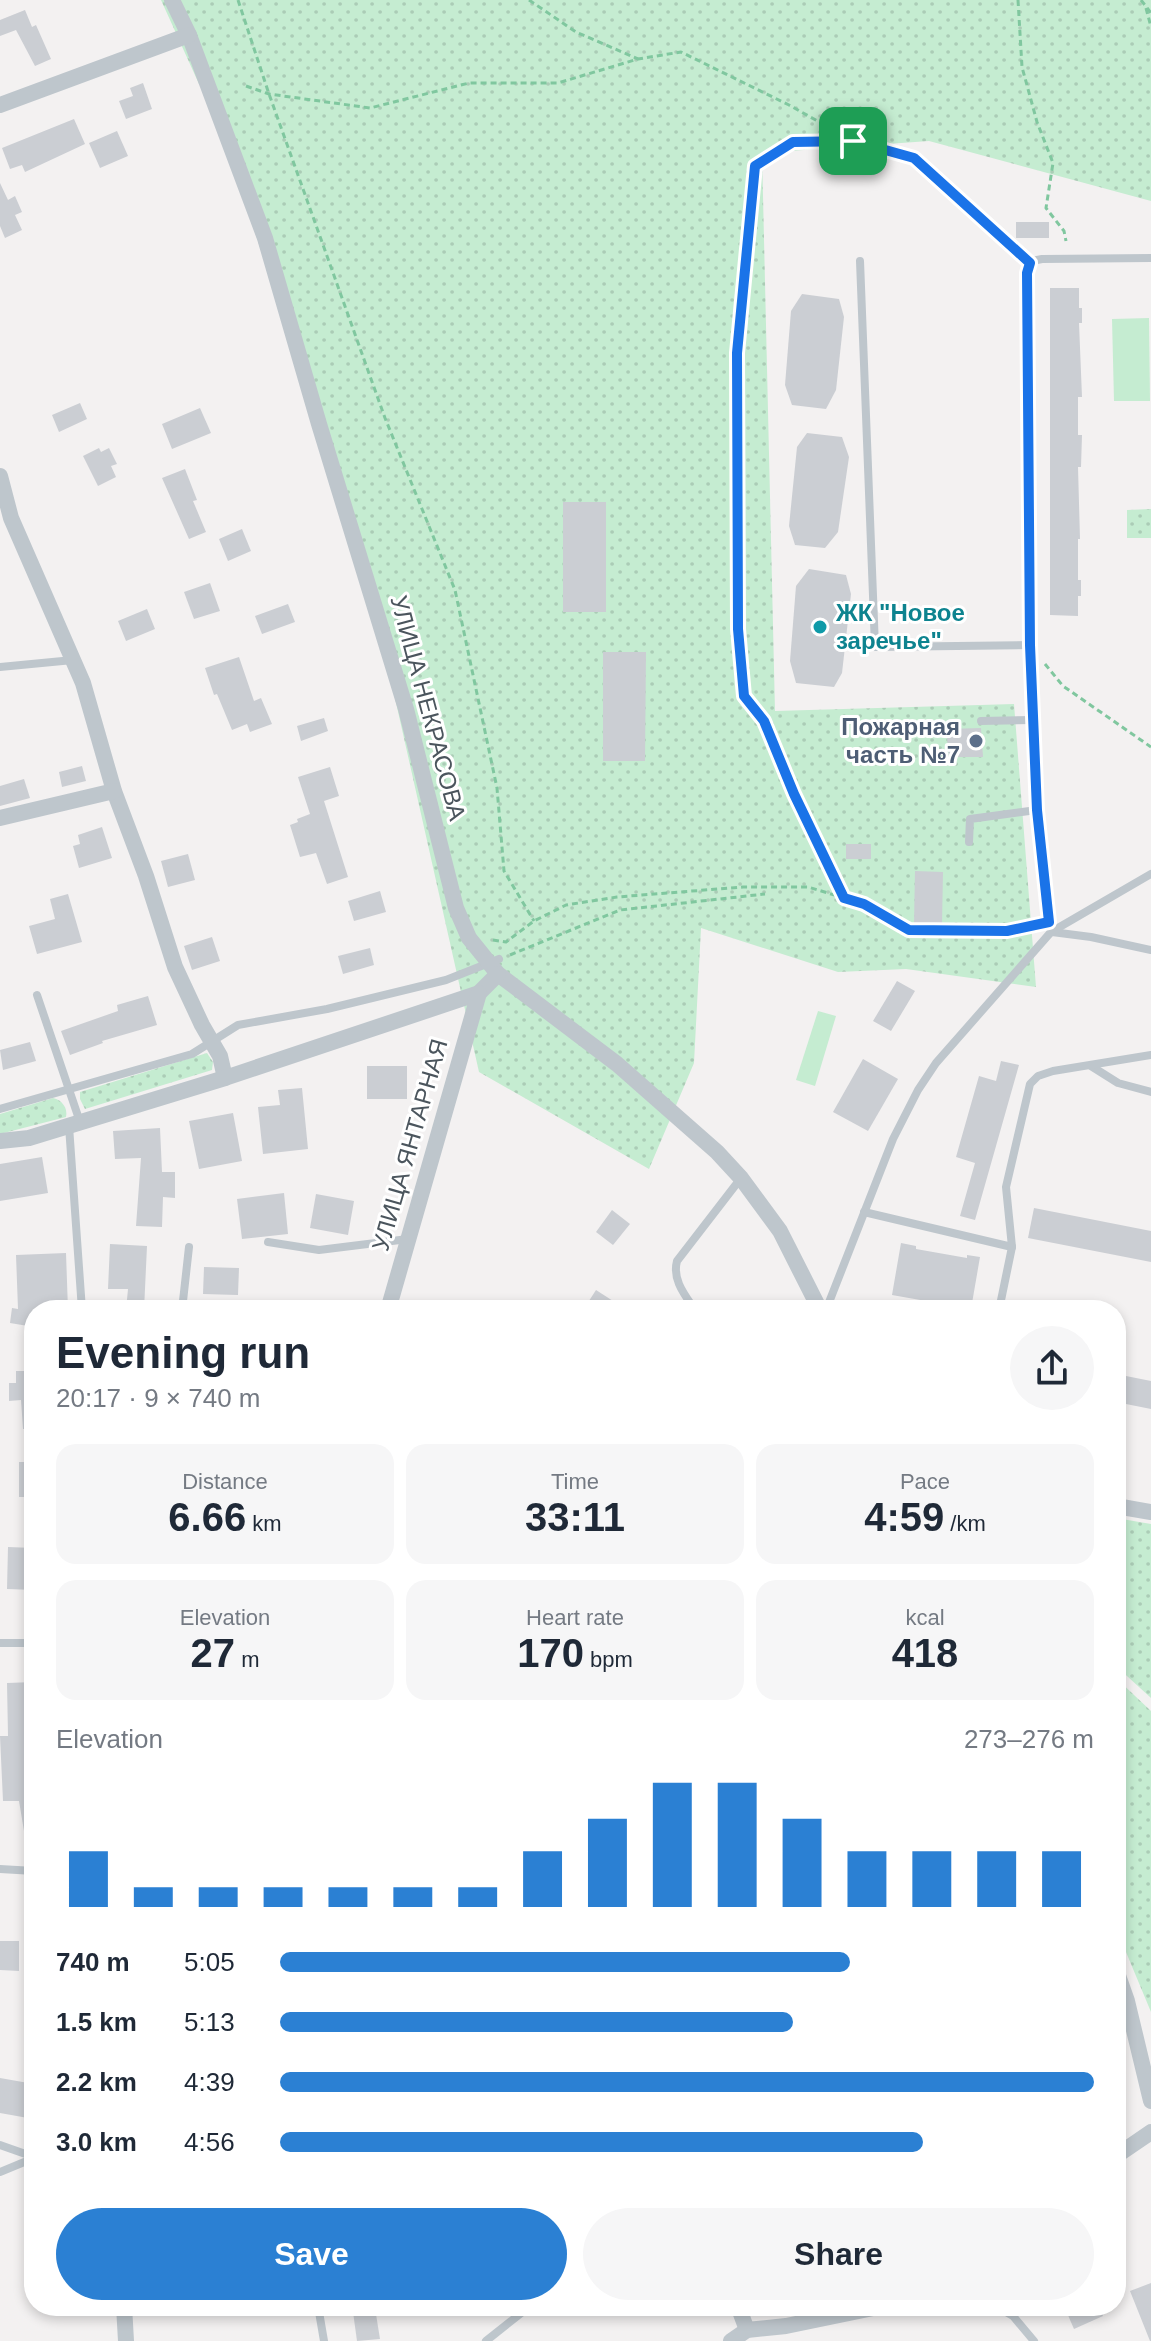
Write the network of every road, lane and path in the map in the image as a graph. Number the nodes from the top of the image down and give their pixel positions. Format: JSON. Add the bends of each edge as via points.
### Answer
{"nodes":[{"id":1,"x":172,"y":0,"type":"edge"},
{"id":2,"x":238,"y":0,"type":"edge"},
{"id":3,"x":529,"y":0,"type":"edge"},
{"id":4,"x":1018,"y":0,"type":"edge"},
{"id":5,"x":1141,"y":0,"type":"edge"},
{"id":6,"x":1146,"y":8,"type":"junction"},
{"id":7,"x":1151,"y":13,"type":"edge"},
{"id":8,"x":1151,"y":27,"type":"edge"},
{"id":9,"x":189,"y":35,"type":"junction"},
{"id":10,"x":638,"y":59,"type":"junction"},
{"id":11,"x":246,"y":86,"type":"dead end"},
{"id":12,"x":269,"y":94,"type":"junction"},
{"id":13,"x":0,"y":105,"type":"edge"},
{"id":14,"x":853,"y":141,"type":"junction"},
{"id":15,"x":1066,"y":241,"type":"dead end"},
{"id":16,"x":1151,"y":258,"type":"edge"},
{"id":17,"x":860,"y":261,"type":"dead end"},
{"id":18,"x":1030,"y":263,"type":"junction"},
{"id":19,"x":872,"y":316,"type":"dead end"},
{"id":20,"x":862,"y":317,"type":"junction"},
{"id":21,"x":867,"y":463,"type":"junction"},
{"id":22,"x":878,"y":463,"type":"dead end"},
{"id":23,"x":0,"y":476,"type":"edge"},
{"id":24,"x":1030,"y":645,"type":"junction"},
{"id":25,"x":73,"y":660,"type":"junction"},
{"id":26,"x":0,"y":667,"type":"edge"},
{"id":27,"x":1033,"y":720,"type":"junction"},
{"id":28,"x":981,"y":721,"type":"dead end"},
{"id":29,"x":1151,"y":747,"type":"edge"},
{"id":30,"x":114,"y":791,"type":"junction"},
{"id":31,"x":1037,"y":810,"type":"junction"},
{"id":32,"x":0,"y":818,"type":"edge"},
{"id":33,"x":969,"y":842,"type":"dead end"},
{"id":34,"x":1151,"y":874,"type":"edge"},
{"id":35,"x":765,"y":894,"type":"dead end"},
{"id":36,"x":844,"y":898,"type":"junction"},
{"id":37,"x":534,"y":921,"type":"junction"},
{"id":38,"x":1049,"y":922,"type":"junction"},
{"id":39,"x":1051,"y":932,"type":"junction"},
{"id":40,"x":469,"y":938,"type":"junction"},
{"id":41,"x":1151,"y":950,"type":"edge"},
{"id":42,"x":495,"y":966,"type":"junction"},
{"id":43,"x":479,"y":993,"type":"junction"},
{"id":44,"x":37,"y":995,"type":"dead end"},
{"id":45,"x":211,"y":1041,"type":"junction"},
{"id":46,"x":1151,"y":1055,"type":"edge"},
{"id":47,"x":1091,"y":1065,"type":"junction"},
{"id":48,"x":225,"y":1078,"type":"junction"},
{"id":49,"x":68,"y":1089,"type":"junction"},
{"id":50,"x":1151,"y":1092,"type":"edge"},
{"id":51,"x":0,"y":1109,"type":"edge"},
{"id":52,"x":74,"y":1124,"type":"junction"},
{"id":53,"x":0,"y":1141,"type":"edge"},
{"id":54,"x":741,"y":1178,"type":"junction"},
{"id":55,"x":864,"y":1212,"type":"junction"},
{"id":56,"x":408,"y":1239,"type":"junction"},
{"id":57,"x":268,"y":1242,"type":"dead end"},
{"id":58,"x":189,"y":1247,"type":"dead end"},
{"id":59,"x":1012,"y":1247,"type":"junction"},
{"id":60,"x":82,"y":1300,"type":"edge"},
{"id":61,"x":183,"y":1300,"type":"edge"},
{"id":62,"x":391,"y":1300,"type":"edge"},
{"id":63,"x":689,"y":1300,"type":"edge"},
{"id":64,"x":815,"y":1300,"type":"edge"},
{"id":65,"x":830,"y":1300,"type":"edge"},
{"id":66,"x":1001,"y":1300,"type":"edge"},
{"id":67,"x":1126,"y":1508,"type":"edge"},
{"id":68,"x":1151,"y":1512,"type":"edge"},
{"id":69,"x":0,"y":1643,"type":"edge"},
{"id":70,"x":24,"y":1643,"type":"edge"},
{"id":71,"x":0,"y":1869,"type":"edge"},
{"id":72,"x":24,"y":1870,"type":"edge"},
{"id":73,"x":1126,"y":1999,"type":"edge"},
{"id":74,"x":1151,"y":2101,"type":"edge"},
{"id":75,"x":1151,"y":2132,"type":"edge"},
{"id":76,"x":0,"y":2145,"type":"edge"},
{"id":77,"x":1126,"y":2149,"type":"edge"},
{"id":78,"x":24,"y":2153,"type":"edge"},
{"id":79,"x":24,"y":2161,"type":"edge"},
{"id":80,"x":0,"y":2172,"type":"edge"},
{"id":81,"x":125,"y":2316,"type":"edge"},
{"id":82,"x":320,"y":2316,"type":"edge"},
{"id":83,"x":517,"y":2316,"type":"edge"},
{"id":84,"x":741,"y":2316,"type":"edge"},
{"id":85,"x":834,"y":2316,"type":"edge"},
{"id":86,"x":1013,"y":2316,"type":"edge"},
{"id":87,"x":746,"y":2336,"type":"edge"},
{"id":88,"x":126,"y":2341,"type":"edge"},
{"id":89,"x":324,"y":2341,"type":"edge"},
{"id":90,"x":486,"y":2341,"type":"edge"},
{"id":91,"x":731,"y":2341,"type":"edge"},
{"id":92,"x":1034,"y":2341,"type":"edge"}],
"edges":[{"from":1,"to":9,"type":"street","name":"УЛИЦА НЕКРАСОВА"},
{"from":2,"to":12,"type":"path"},
{"from":3,"to":10,"type":"path","via":[[576,32]]},
{"from":4,"to":15,"type":"path","via":[[1022,67],[1053,163],[1046,208]]},
{"from":5,"to":6,"type":"path"},
{"from":6,"to":7,"type":"path"},
{"from":6,"to":8,"type":"path"},
{"from":9,"to":13,"type":"street"},
{"from":9,"to":40,"type":"street","name":"УЛИЦА НЕКРАСОВА","via":[[265,238],[406,709],[456,908]]},
{"from":10,"to":12,"type":"path","via":[[558,83],[469,83],[370,108]]},
{"from":10,"to":14,"type":"path","via":[[681,52]]},
{"from":11,"to":12,"type":"path"},
{"from":12,"to":37,"type":"path","via":[[385,418],[455,590],[497,788],[504,871]]},
{"from":14,"to":18,"type":"path","via":[[914,158]]},
{"from":14,"to":36,"type":"path","via":[[793,142],[755,166],[737,353],[738,629],[744,696],[764,721]]},
{"from":16,"to":18,"type":"lane"},
{"from":17,"to":20,"type":"lane"},
{"from":18,"to":24,"type":"lane"},
{"from":19,"to":20,"type":"lane"},
{"from":20,"to":21,"type":"lane"},
{"from":21,"to":22,"type":"lane"},
{"from":21,"to":24,"type":"lane","via":[[875,647]]},
{"from":23,"to":25,"type":"street","via":[[11,518]]},
{"from":24,"to":27,"type":"lane"},
{"from":24,"to":29,"type":"path","via":[[1063,686]]},
{"from":25,"to":26,"type":"lane"},
{"from":25,"to":30,"type":"street"},
{"from":27,"to":28,"type":"lane"},
{"from":27,"to":31,"type":"lane"},
{"from":30,"to":32,"type":"street"},
{"from":30,"to":45,"type":"street","via":[[175,967]]},
{"from":31,"to":33,"type":"lane","via":[[970,819]]},
{"from":31,"to":38,"type":"lane"},
{"from":34,"to":39,"type":"lane"},
{"from":35,"to":42,"type":"path","via":[[620,910]]},
{"from":36,"to":37,"type":"path","via":[[808,887],[679,891],[566,905]]},
{"from":36,"to":38,"type":"path","via":[[909,930],[1007,931]]},
{"from":37,"to":40,"type":"path","via":[[506,942]]},
{"from":38,"to":39,"type":"lane"},
{"from":39,"to":41,"type":"lane"},
{"from":39,"to":55,"type":"lane","via":[[936,1063],[893,1139]]},
{"from":40,"to":42,"type":"street","name":"УЛИЦА НЕКРАСОВА"},
{"from":42,"to":43,"type":"street"},
{"from":42,"to":45,"type":"lane","via":[[327,1009],[238,1025]]},
{"from":42,"to":54,"type":"street","name":"УЛИЦА НЕКРАСОВА","via":[[617,1064]]},
{"from":43,"to":48,"type":"street"},
{"from":43,"to":56,"type":"street","name":"УЛИЦА ЯНТАРНАЯ"},
{"from":44,"to":49,"type":"lane"},
{"from":45,"to":48,"type":"street"},
{"from":45,"to":49,"type":"lane","via":[[189,1055]]},
{"from":46,"to":47,"type":"lane"},
{"from":47,"to":50,"type":"lane","via":[[1118,1083]]},
{"from":47,"to":59,"type":"lane","via":[[1045,1074],[1028,1087],[1006,1187]]},
{"from":48,"to":52,"type":"street"},
{"from":49,"to":51,"type":"lane"},
{"from":49,"to":52,"type":"lane"},
{"from":52,"to":53,"type":"street"},
{"from":52,"to":60,"type":"lane"},
{"from":54,"to":63,"type":"lane","via":[[677,1261],[679,1284]]},
{"from":54,"to":64,"type":"street","name":"УЛИЦА НЕКРАСОВА","via":[[780,1231]]},
{"from":55,"to":59,"type":"lane"},
{"from":55,"to":65,"type":"lane"},
{"from":56,"to":57,"type":"lane","via":[[319,1250]]},
{"from":56,"to":62,"type":"street","name":"УЛИЦА ЯНТАРНАЯ"},
{"from":58,"to":61,"type":"lane"},
{"from":59,"to":66,"type":"lane"},
{"from":67,"to":68,"type":"street"},
{"from":69,"to":70,"type":"lane"},
{"from":71,"to":72,"type":"lane"},
{"from":73,"to":74,"type":"street"},
{"from":75,"to":77,"type":"street"},
{"from":76,"to":78,"type":"lane"},
{"from":79,"to":80,"type":"lane"},
{"from":81,"to":88,"type":"street"},
{"from":82,"to":89,"type":"lane"},
{"from":83,"to":90,"type":"lane"},
{"from":84,"to":87,"type":"street"},
{"from":85,"to":87,"type":"street"},
{"from":86,"to":92,"type":"lane"},
{"from":87,"to":91,"type":"street"}]}
